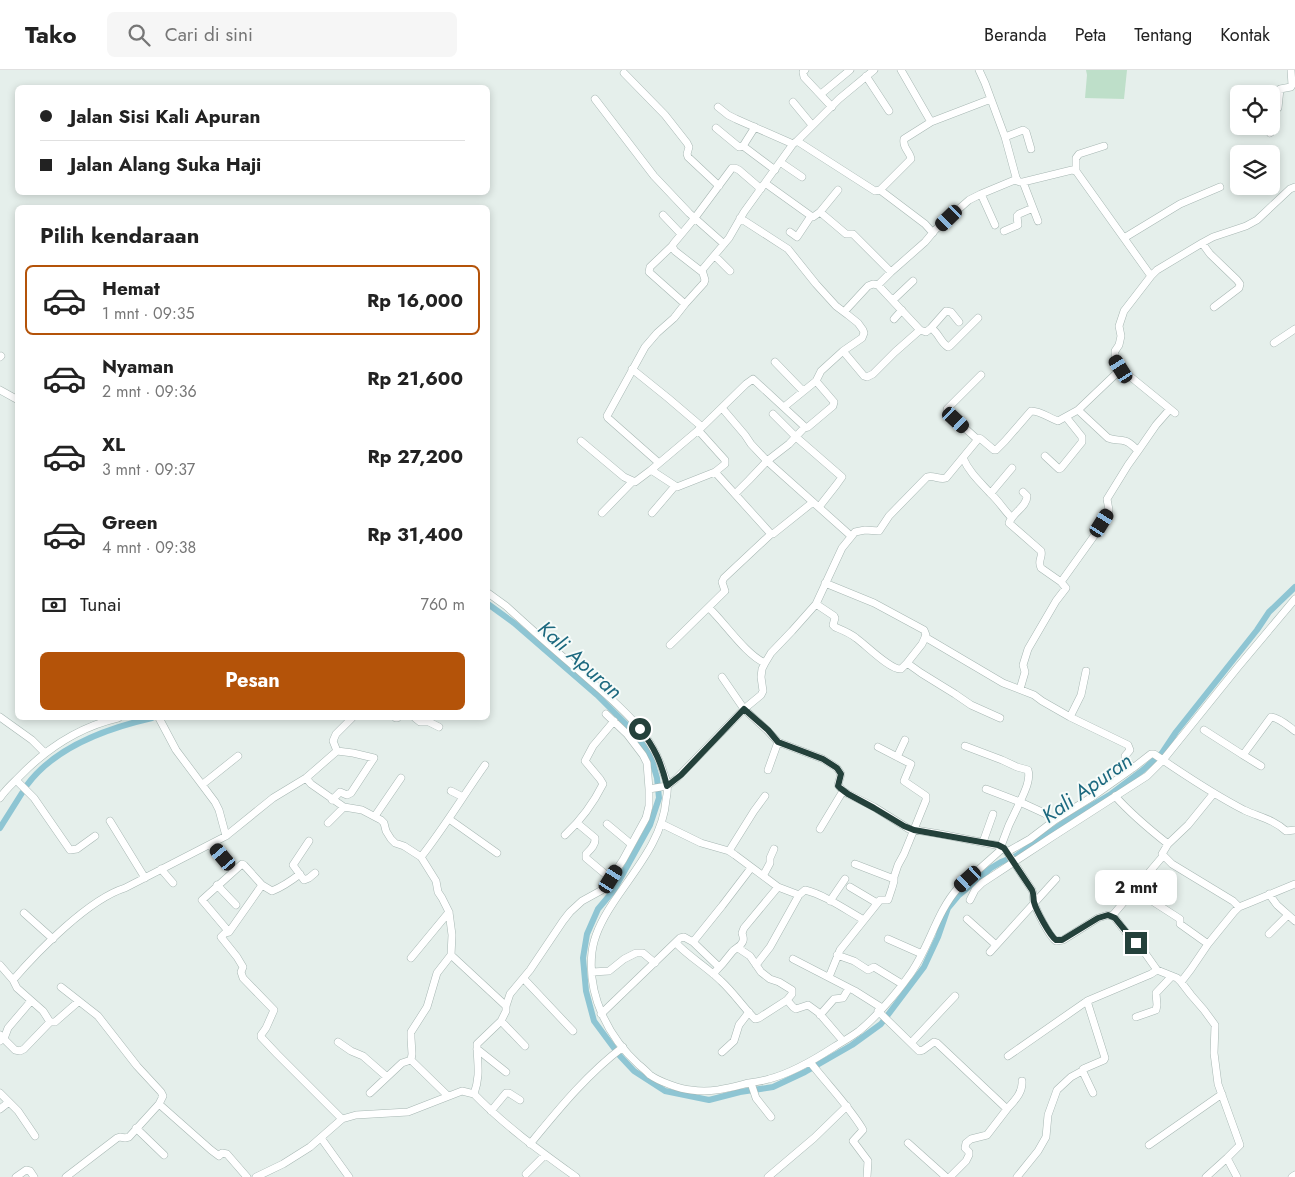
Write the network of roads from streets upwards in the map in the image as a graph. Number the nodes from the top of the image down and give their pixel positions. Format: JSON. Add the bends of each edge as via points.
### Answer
{"nodes":[{"id":1,"x":805,"y":70,"type":"edge"},
{"id":2,"x":850,"y":70,"type":"edge"},
{"id":3,"x":874,"y":70,"type":"edge"},
{"id":4,"x":901,"y":70,"type":"edge"},
{"id":5,"x":979,"y":70,"type":"edge"},
{"id":6,"x":1291,"y":70,"type":"edge"},
{"id":7,"x":624,"y":72,"type":"dead end"},
{"id":8,"x":866,"y":76,"type":"junction"},
{"id":9,"x":1280,"y":89,"type":"edge"},
{"id":10,"x":821,"y":94,"type":"junction"},
{"id":11,"x":595,"y":99,"type":"dead end"},
{"id":12,"x":991,"y":99,"type":"junction"},
{"id":13,"x":793,"y":102,"type":"dead end"},
{"id":14,"x":718,"y":106,"type":"dead end"},
{"id":15,"x":832,"y":107,"type":"junction"},
{"id":16,"x":889,"y":111,"type":"dead end"},
{"id":17,"x":931,"y":122,"type":"junction"},
{"id":18,"x":812,"y":125,"type":"junction"},
{"id":19,"x":755,"y":127,"type":"junction"},
{"id":20,"x":716,"y":128,"type":"dead end"},
{"id":21,"x":1006,"y":136,"type":"junction"},
{"id":22,"x":795,"y":143,"type":"junction"},
{"id":23,"x":743,"y":146,"type":"junction"},
{"id":24,"x":1104,"y":146,"type":"dead end"},
{"id":25,"x":1031,"y":149,"type":"dead end"},
{"id":26,"x":780,"y":162,"type":"junction"},
{"id":27,"x":775,"y":170,"type":"junction"},
{"id":28,"x":1076,"y":171,"type":"junction"},
{"id":29,"x":802,"y":178,"type":"dead end"},
{"id":30,"x":1020,"y":180,"type":"junction"},
{"id":31,"x":719,"y":186,"type":"junction"},
{"id":32,"x":763,"y":186,"type":"junction"},
{"id":33,"x":1220,"y":187,"type":"dead end"},
{"id":34,"x":1295,"y":187,"type":"edge"},
{"id":35,"x":838,"y":190,"type":"dead end"},
{"id":36,"x":880,"y":190,"type":"junction"},
{"id":37,"x":981,"y":194,"type":"junction"},
{"id":38,"x":1032,"y":208,"type":"junction"},
{"id":39,"x":820,"y":212,"type":"junction"},
{"id":40,"x":663,"y":215,"type":"dead end"},
{"id":41,"x":811,"y":216,"type":"junction"},
{"id":42,"x":740,"y":218,"type":"junction"},
{"id":43,"x":694,"y":219,"type":"junction"},
{"id":44,"x":1038,"y":221,"type":"dead end"},
{"id":45,"x":994,"y":225,"type":"dead end"},
{"id":46,"x":1004,"y":231,"type":"dead end"},
{"id":47,"x":790,"y":232,"type":"dead end"},
{"id":48,"x":933,"y":232,"type":"junction"},
{"id":49,"x":681,"y":234,"type":"junction"},
{"id":50,"x":1124,"y":238,"type":"junction"},
{"id":51,"x":1202,"y":243,"type":"junction"},
{"id":52,"x":724,"y":244,"type":"junction"},
{"id":53,"x":672,"y":246,"type":"junction"},
{"id":54,"x":715,"y":256,"type":"junction"},
{"id":55,"x":730,"y":270,"type":"dead end"},
{"id":56,"x":702,"y":272,"type":"junction"},
{"id":57,"x":891,"y":272,"type":"junction"},
{"id":58,"x":1151,"y":276,"type":"junction"},
{"id":59,"x":913,"y":280,"type":"dead end"},
{"id":60,"x":878,"y":285,"type":"junction"},
{"id":61,"x":893,"y":300,"type":"junction"},
{"id":62,"x":684,"y":304,"type":"junction"},
{"id":63,"x":1214,"y":307,"type":"dead end"},
{"id":64,"x":902,"y":310,"type":"junction"},
{"id":65,"x":844,"y":312,"type":"junction"},
{"id":66,"x":978,"y":318,"type":"dead end"},
{"id":67,"x":894,"y":319,"type":"dead end"},
{"id":68,"x":959,"y":322,"type":"dead end"},
{"id":69,"x":931,"y":328,"type":"junction"},
{"id":70,"x":1295,"y":329,"type":"edge"},
{"id":71,"x":920,"y":330,"type":"junction"},
{"id":72,"x":1274,"y":343,"type":"dead end"},
{"id":73,"x":843,"y":351,"type":"junction"},
{"id":74,"x":776,"y":362,"type":"dead end"},
{"id":75,"x":632,"y":369,"type":"junction"},
{"id":76,"x":1121,"y":369,"type":"junction"},
{"id":77,"x":981,"y":376,"type":"dead end"},
{"id":78,"x":816,"y":381,"type":"junction"},
{"id":79,"x":0,"y":390,"type":"edge"},
{"id":80,"x":804,"y":390,"type":"junction"},
{"id":81,"x":15,"y":398,"type":"edge"},
{"id":82,"x":784,"y":407,"type":"junction"},
{"id":83,"x":722,"y":408,"type":"junction"},
{"id":84,"x":1078,"y":410,"type":"junction"},
{"id":85,"x":773,"y":414,"type":"dead end"},
{"id":86,"x":1066,"y":417,"type":"junction"},
{"id":87,"x":804,"y":428,"type":"junction"},
{"id":88,"x":700,"y":429,"type":"junction"},
{"id":89,"x":796,"y":436,"type":"junction"},
{"id":90,"x":977,"y":439,"type":"junction"},
{"id":91,"x":581,"y":442,"type":"dead end"},
{"id":92,"x":1138,"y":451,"type":"junction"},
{"id":93,"x":1045,"y":456,"type":"dead end"},
{"id":94,"x":963,"y":458,"type":"junction"},
{"id":95,"x":767,"y":461,"type":"junction"},
{"id":96,"x":659,"y":463,"type":"junction"},
{"id":97,"x":1012,"y":468,"type":"dead end"},
{"id":98,"x":651,"y":470,"type":"junction"},
{"id":99,"x":715,"y":472,"type":"junction"},
{"id":100,"x":632,"y":481,"type":"junction"},
{"id":101,"x":675,"y":486,"type":"junction"},
{"id":102,"x":1023,"y":492,"type":"dead end"},
{"id":103,"x":735,"y":494,"type":"junction"},
{"id":104,"x":991,"y":494,"type":"junction"},
{"id":105,"x":816,"y":505,"type":"junction"},
{"id":106,"x":602,"y":512,"type":"dead end"},
{"id":107,"x":652,"y":512,"type":"dead end"},
{"id":108,"x":1012,"y":517,"type":"junction"},
{"id":109,"x":771,"y":534,"type":"junction"},
{"id":110,"x":851,"y":536,"type":"junction"},
{"id":111,"x":1061,"y":582,"type":"junction"},
{"id":112,"x":825,"y":583,"type":"junction"},
{"id":113,"x":490,"y":594,"type":"edge"},
{"id":114,"x":1295,"y":599,"type":"edge"},
{"id":115,"x":816,"y":604,"type":"junction"},
{"id":116,"x":709,"y":608,"type":"junction"},
{"id":117,"x":925,"y":637,"type":"junction"},
{"id":118,"x":670,"y":645,"type":"dead end"},
{"id":119,"x":765,"y":663,"type":"junction"},
{"id":120,"x":907,"y":663,"type":"junction"},
{"id":121,"x":1086,"y":671,"type":"dead end"},
{"id":122,"x":722,"y":677,"type":"dead end"},
{"id":123,"x":1020,"y":689,"type":"junction"},
{"id":124,"x":744,"y":709,"type":"junction"},
{"id":125,"x":606,"y":714,"type":"dead end"},
{"id":126,"x":0,"y":717,"type":"edge"},
{"id":127,"x":1070,"y":717,"type":"junction"},
{"id":128,"x":1000,"y":718,"type":"dead end"},
{"id":129,"x":111,"y":720,"type":"edge"},
{"id":130,"x":160,"y":720,"type":"edge"},
{"id":131,"x":350,"y":720,"type":"edge"},
{"id":132,"x":418,"y":720,"type":"edge"},
{"id":133,"x":614,"y":721,"type":"junction"},
{"id":134,"x":439,"y":727,"type":"dead end"},
{"id":135,"x":1204,"y":730,"type":"dead end"},
{"id":136,"x":1295,"y":731,"type":"edge"},
{"id":137,"x":905,"y":740,"type":"dead end"},
{"id":138,"x":778,"y":742,"type":"junction"},
{"id":139,"x":965,"y":746,"type":"dead end"},
{"id":140,"x":878,"y":747,"type":"dead end"},
{"id":141,"x":337,"y":751,"type":"junction"},
{"id":142,"x":45,"y":753,"type":"junction"},
{"id":143,"x":238,"y":756,"type":"dead end"},
{"id":144,"x":1243,"y":756,"type":"junction"},
{"id":145,"x":897,"y":757,"type":"junction"},
{"id":146,"x":1162,"y":760,"type":"junction"},
{"id":147,"x":485,"y":765,"type":"dead end"},
{"id":148,"x":1261,"y":766,"type":"dead end"},
{"id":149,"x":1133,"y":768,"type":"junction"},
{"id":150,"x":768,"y":770,"type":"dead end"},
{"id":151,"x":306,"y":778,"type":"junction"},
{"id":152,"x":401,"y":778,"type":"dead end"},
{"id":153,"x":16,"y":780,"type":"junction"},
{"id":154,"x":203,"y":784,"type":"junction"},
{"id":155,"x":665,"y":786,"type":"junction"},
{"id":156,"x":651,"y":788,"type":"junction"},
{"id":157,"x":986,"y":789,"type":"dead end"},
{"id":158,"x":843,"y":790,"type":"junction"},
{"id":159,"x":451,"y":791,"type":"dead end"},
{"id":160,"x":1214,"y":793,"type":"junction"},
{"id":161,"x":765,"y":796,"type":"dead end"},
{"id":162,"x":1115,"y":796,"type":"junction"},
{"id":163,"x":462,"y":797,"type":"junction"},
{"id":164,"x":0,"y":798,"type":"edge"},
{"id":165,"x":332,"y":800,"type":"junction"},
{"id":166,"x":1020,"y":802,"type":"junction"},
{"id":167,"x":344,"y":807,"type":"junction"},
{"id":168,"x":994,"y":814,"type":"dead end"},
{"id":169,"x":375,"y":816,"type":"junction"},
{"id":170,"x":449,"y":819,"type":"junction"},
{"id":171,"x":110,"y":820,"type":"dead end"},
{"id":172,"x":1055,"y":820,"type":"junction"},
{"id":173,"x":328,"y":823,"type":"dead end"},
{"id":174,"x":577,"y":823,"type":"junction"},
{"id":175,"x":607,"y":824,"type":"dead end"},
{"id":176,"x":662,"y":824,"type":"junction"},
{"id":177,"x":820,"y":829,"type":"dead end"},
{"id":178,"x":914,"y":830,"type":"junction"},
{"id":179,"x":1295,"y":830,"type":"edge"},
{"id":180,"x":565,"y":835,"type":"dead end"},
{"id":181,"x":95,"y":836,"type":"dead end"},
{"id":182,"x":226,"y":836,"type":"junction"},
{"id":183,"x":309,"y":841,"type":"dead end"},
{"id":184,"x":983,"y":842,"type":"junction"},
{"id":185,"x":211,"y":844,"type":"junction"},
{"id":186,"x":631,"y":844,"type":"junction"},
{"id":187,"x":1168,"y":844,"type":"junction"},
{"id":188,"x":774,"y":849,"type":"dead end"},
{"id":189,"x":728,"y":851,"type":"junction"},
{"id":190,"x":498,"y":853,"type":"dead end"},
{"id":191,"x":1007,"y":854,"type":"junction"},
{"id":192,"x":1163,"y":856,"type":"junction"},
{"id":193,"x":420,"y":857,"type":"junction"},
{"id":194,"x":855,"y":864,"type":"dead end"},
{"id":195,"x":751,"y":868,"type":"junction"},
{"id":196,"x":161,"y":869,"type":"junction"},
{"id":197,"x":234,"y":871,"type":"junction"},
{"id":198,"x":300,"y":874,"type":"junction"},
{"id":199,"x":315,"y":874,"type":"dead end"},
{"id":200,"x":763,"y":876,"type":"junction"},
{"id":201,"x":145,"y":878,"type":"junction"},
{"id":202,"x":611,"y":879,"type":"junction"},
{"id":203,"x":845,"y":879,"type":"dead end"},
{"id":204,"x":894,"y":879,"type":"junction"},
{"id":205,"x":1056,"y":879,"type":"dead end"},
{"id":206,"x":172,"y":883,"type":"dead end"},
{"id":207,"x":1295,"y":884,"type":"edge"},
{"id":208,"x":217,"y":885,"type":"junction"},
{"id":209,"x":262,"y":885,"type":"junction"},
{"id":210,"x":778,"y":887,"type":"junction"},
{"id":211,"x":850,"y":887,"type":"dead end"},
{"id":212,"x":1135,"y":890,"type":"junction"},
{"id":213,"x":1269,"y":894,"type":"junction"},
{"id":214,"x":799,"y":895,"type":"junction"},
{"id":215,"x":970,"y":900,"type":"dead end"},
{"id":216,"x":830,"y":901,"type":"junction"},
{"id":217,"x":1034,"y":902,"type":"junction"},
{"id":218,"x":877,"y":903,"type":"junction"},
{"id":219,"x":236,"y":905,"type":"dead end"},
{"id":220,"x":1239,"y":907,"type":"junction"},
{"id":221,"x":448,"y":912,"type":"junction"},
{"id":222,"x":24,"y":913,"type":"dead end"},
{"id":223,"x":1288,"y":915,"type":"junction"},
{"id":224,"x":1112,"y":916,"type":"junction"},
{"id":225,"x":967,"y":919,"type":"dead end"},
{"id":226,"x":864,"y":920,"type":"junction"},
{"id":227,"x":1295,"y":921,"type":"edge"},
{"id":228,"x":229,"y":932,"type":"junction"},
{"id":229,"x":1269,"y":934,"type":"dead end"},
{"id":230,"x":53,"y":939,"type":"junction"},
{"id":231,"x":888,"y":939,"type":"dead end"},
{"id":232,"x":693,"y":942,"type":"junction"},
{"id":233,"x":676,"y":943,"type":"junction"},
{"id":234,"x":1208,"y":944,"type":"junction"},
{"id":235,"x":996,"y":945,"type":"junction"},
{"id":236,"x":738,"y":948,"type":"junction"},
{"id":237,"x":990,"y":952,"type":"dead end"},
{"id":238,"x":922,"y":954,"type":"junction"},
{"id":239,"x":451,"y":955,"type":"junction"},
{"id":240,"x":837,"y":955,"type":"junction"},
{"id":241,"x":412,"y":958,"type":"dead end"},
{"id":242,"x":793,"y":959,"type":"dead end"},
{"id":243,"x":655,"y":963,"type":"junction"},
{"id":244,"x":756,"y":965,"type":"junction"},
{"id":245,"x":0,"y":966,"type":"edge"},
{"id":246,"x":720,"y":967,"type":"junction"},
{"id":247,"x":1157,"y":970,"type":"junction"},
{"id":248,"x":592,"y":972,"type":"junction"},
{"id":249,"x":713,"y":974,"type":"junction"},
{"id":250,"x":1172,"y":976,"type":"junction"},
{"id":251,"x":829,"y":977,"type":"junction"},
{"id":252,"x":524,"y":979,"type":"junction"},
{"id":253,"x":13,"y":980,"type":"junction"},
{"id":254,"x":1181,"y":982,"type":"junction"},
{"id":255,"x":902,"y":984,"type":"junction"},
{"id":256,"x":61,"y":987,"type":"dead end"},
{"id":257,"x":850,"y":988,"type":"junction"},
{"id":258,"x":955,"y":996,"type":"dead end"},
{"id":259,"x":31,"y":1000,"type":"junction"},
{"id":260,"x":787,"y":1000,"type":"junction"},
{"id":261,"x":1087,"y":1000,"type":"junction"},
{"id":262,"x":78,"y":1002,"type":"junction"},
{"id":263,"x":506,"y":1006,"type":"junction"},
{"id":264,"x":880,"y":1011,"type":"junction"},
{"id":265,"x":749,"y":1012,"type":"junction"},
{"id":266,"x":602,"y":1014,"type":"junction"},
{"id":267,"x":820,"y":1015,"type":"junction"},
{"id":268,"x":1136,"y":1016,"type":"dead end"},
{"id":269,"x":501,"y":1021,"type":"junction"},
{"id":270,"x":50,"y":1022,"type":"junction"},
{"id":271,"x":573,"y":1031,"type":"dead end"},
{"id":272,"x":1,"y":1038,"type":"edge"},
{"id":273,"x":843,"y":1041,"type":"junction"},
{"id":274,"x":338,"y":1042,"type":"dead end"},
{"id":275,"x":911,"y":1043,"type":"junction"},
{"id":276,"x":525,"y":1046,"type":"dead end"},
{"id":277,"x":623,"y":1047,"type":"junction"},
{"id":278,"x":477,"y":1049,"type":"junction"},
{"id":279,"x":722,"y":1052,"type":"dead end"},
{"id":280,"x":1008,"y":1056,"type":"dead end"},
{"id":281,"x":411,"y":1060,"type":"junction"},
{"id":282,"x":811,"y":1063,"type":"junction"},
{"id":283,"x":1082,"y":1071,"type":"junction"},
{"id":284,"x":506,"y":1072,"type":"dead end"},
{"id":285,"x":387,"y":1077,"type":"junction"},
{"id":286,"x":1022,"y":1081,"type":"dead end"},
{"id":287,"x":752,"y":1084,"type":"junction"},
{"id":288,"x":1093,"y":1092,"type":"dead end"},
{"id":289,"x":0,"y":1093,"type":"edge"},
{"id":290,"x":370,"y":1093,"type":"dead end"},
{"id":291,"x":474,"y":1094,"type":"junction"},
{"id":292,"x":1222,"y":1094,"type":"junction"},
{"id":293,"x":448,"y":1096,"type":"junction"},
{"id":294,"x":520,"y":1100,"type":"dead end"},
{"id":295,"x":9,"y":1102,"type":"junction"},
{"id":296,"x":159,"y":1104,"type":"junction"},
{"id":297,"x":847,"y":1106,"type":"junction"},
{"id":298,"x":0,"y":1109,"type":"edge"},
{"id":299,"x":1007,"y":1109,"type":"junction"},
{"id":300,"x":490,"y":1111,"type":"junction"},
{"id":301,"x":771,"y":1117,"type":"dead end"},
{"id":302,"x":342,"y":1119,"type":"junction"},
{"id":303,"x":136,"y":1128,"type":"junction"},
{"id":304,"x":36,"y":1136,"type":"dead end"},
{"id":305,"x":321,"y":1138,"type":"junction"},
{"id":306,"x":908,"y":1143,"type":"dead end"},
{"id":307,"x":530,"y":1144,"type":"junction"},
{"id":308,"x":1149,"y":1145,"type":"dead end"},
{"id":309,"x":164,"y":1155,"type":"dead end"},
{"id":310,"x":545,"y":1155,"type":"junction"},
{"id":311,"x":1227,"y":1158,"type":"junction"},
{"id":312,"x":526,"y":1174,"type":"dead end"},
{"id":313,"x":71,"y":1175,"type":"edge"},
{"id":314,"x":16,"y":1177,"type":"edge"},
{"id":315,"x":34,"y":1177,"type":"edge"},
{"id":316,"x":247,"y":1177,"type":"edge"},
{"id":317,"x":256,"y":1177,"type":"edge"},
{"id":318,"x":349,"y":1177,"type":"edge"},
{"id":319,"x":576,"y":1177,"type":"edge"},
{"id":320,"x":768,"y":1177,"type":"edge"},
{"id":321,"x":867,"y":1177,"type":"edge"},
{"id":322,"x":946,"y":1177,"type":"edge"},
{"id":323,"x":950,"y":1177,"type":"edge"},
{"id":324,"x":1017,"y":1177,"type":"edge"},
{"id":325,"x":1206,"y":1177,"type":"edge"},
{"id":326,"x":1237,"y":1177,"type":"edge"}],
"edges":[{"from":1,"to":10,"type":"street","via":[[804,77]]},
{"from":2,"to":10,"type":"street"},
{"from":3,"to":8,"type":"street"},
{"from":4,"to":17,"type":"street"},
{"from":5,"to":12,"type":"street"},
{"from":6,"to":9,"type":"street","via":[[1291,88]]},
{"from":7,"to":31,"type":"street","via":[[687,143],[688,156]]},
{"from":8,"to":15,"type":"street"},
{"from":8,"to":16,"type":"street"},
{"from":10,"to":15,"type":"street"},
{"from":11,"to":43,"type":"street","via":[[654,176]]},
{"from":12,"to":17,"type":"street"},
{"from":12,"to":21,"type":"street"},
{"from":13,"to":18,"type":"street"},
{"from":14,"to":19,"type":"street","via":[[728,115]]},
{"from":15,"to":18,"type":"street"},
{"from":17,"to":36,"type":"street","via":[[904,139],[904,147],[911,159]]},
{"from":18,"to":22,"type":"street"},
{"from":19,"to":22,"type":"street"},
{"from":19,"to":23,"type":"street"},
{"from":20,"to":23,"type":"street","via":[[739,147]]},
{"from":21,"to":25,"type":"street","via":[[1023,130]]},
{"from":21,"to":30,"type":"street"},
{"from":22,"to":26,"type":"street"},
{"from":22,"to":36,"type":"street","via":[[874,192]]},
{"from":23,"to":27,"type":"street"},
{"from":24,"to":28,"type":"street","via":[[1079,154]]},
{"from":26,"to":27,"type":"street"},
{"from":26,"to":29,"type":"street"},
{"from":27,"to":32,"type":"street"},
{"from":28,"to":30,"type":"street"},
{"from":28,"to":50,"type":"street"},
{"from":30,"to":37,"type":"street"},
{"from":30,"to":38,"type":"street"},
{"from":31,"to":32,"type":"street","via":[[735,168]]},
{"from":31,"to":43,"type":"street"},
{"from":32,"to":41,"type":"street"},
{"from":32,"to":42,"type":"street"},
{"from":33,"to":50,"type":"street","via":[[1180,204]]},
{"from":34,"to":51,"type":"street","via":[[1257,220]]},
{"from":35,"to":39,"type":"street"},
{"from":36,"to":48,"type":"street"},
{"from":37,"to":45,"type":"street"},
{"from":37,"to":48,"type":"street","via":[[969,200]]},
{"from":38,"to":44,"type":"street"},
{"from":38,"to":46,"type":"street","via":[[1017,216],[1018,225]]},
{"from":39,"to":41,"type":"street"},
{"from":39,"to":57,"type":"street","via":[[846,234],[853,234]]},
{"from":40,"to":49,"type":"street"},
{"from":41,"to":47,"type":"street","via":[[797,236]]},
{"from":42,"to":52,"type":"street"},
{"from":42,"to":65,"type":"street","via":[[788,249],[809,277]]},
{"from":43,"to":49,"type":"street"},
{"from":43,"to":52,"type":"street"},
{"from":48,"to":57,"type":"street"},
{"from":49,"to":53,"type":"street"},
{"from":50,"to":58,"type":"street"},
{"from":51,"to":58,"type":"street"},
{"from":51,"to":63,"type":"street","via":[[1240,284]]},
{"from":52,"to":54,"type":"street"},
{"from":53,"to":56,"type":"street"},
{"from":53,"to":62,"type":"street","via":[[649,272]]},
{"from":54,"to":55,"type":"street"},
{"from":54,"to":56,"type":"street"},
{"from":56,"to":62,"type":"street","via":[[704,283]]},
{"from":57,"to":60,"type":"street"},
{"from":58,"to":76,"type":"street","via":[[1122,316],[1121,336],[1115,351]]},
{"from":59,"to":61,"type":"street"},
{"from":60,"to":61,"type":"street"},
{"from":60,"to":65,"type":"street","via":[[868,286]]},
{"from":61,"to":64,"type":"street"},
{"from":62,"to":75,"type":"street","via":[[657,333]]},
{"from":64,"to":67,"type":"street"},
{"from":64,"to":71,"type":"street"},
{"from":65,"to":73,"type":"street","via":[[858,323],[864,333]]},
{"from":66,"to":69,"type":"street","via":[[948,347]]},
{"from":68,"to":69,"type":"street","via":[[946,311]]},
{"from":69,"to":71,"type":"street","via":[[926,332]]},
{"from":70,"to":72,"type":"street"},
{"from":71,"to":73,"type":"street","via":[[867,377]]},
{"from":73,"to":78,"type":"street"},
{"from":74,"to":80,"type":"street"},
{"from":75,"to":88,"type":"street"},
{"from":75,"to":96,"type":"street","via":[[607,418]]},
{"from":76,"to":84,"type":"street"},
{"from":76,"to":92,"type":"street","via":[[1172,411],[1156,425]]},
{"from":77,"to":90,"type":"street","via":[[947,409]]},
{"from":78,"to":80,"type":"street"},
{"from":78,"to":87,"type":"street","via":[[834,402],[833,406]]},
{"from":79,"to":81,"type":"street"},
{"from":80,"to":82,"type":"street"},
{"from":82,"to":83,"type":"street","via":[[753,379]]},
{"from":82,"to":87,"type":"street"},
{"from":83,"to":88,"type":"street"},
{"from":83,"to":95,"type":"street"},
{"from":84,"to":86,"type":"street"},
{"from":84,"to":92,"type":"street","via":[[1108,438],[1127,441]]},
{"from":85,"to":89,"type":"street"},
{"from":86,"to":90,"type":"street","via":[[1058,421],[1031,411],[996,450]]},
{"from":86,"to":93,"type":"street","via":[[1082,437],[1082,442],[1059,469]]},
{"from":87,"to":89,"type":"street"},
{"from":88,"to":96,"type":"street"},
{"from":88,"to":99,"type":"street","via":[[725,460],[725,464]]},
{"from":89,"to":95,"type":"street"},
{"from":89,"to":105,"type":"street","via":[[842,477]]},
{"from":90,"to":94,"type":"street"},
{"from":91,"to":100,"type":"street"},
{"from":92,"to":111,"type":"street","via":[[1107,499],[1110,510]]},
{"from":94,"to":104,"type":"street"},
{"from":94,"to":110,"type":"street","via":[[946,478],[927,476],[878,531],[859,531]]},
{"from":95,"to":103,"type":"street"},
{"from":95,"to":105,"type":"street"},
{"from":96,"to":98,"type":"street"},
{"from":97,"to":104,"type":"street"},
{"from":98,"to":100,"type":"street","via":[[636,482]]},
{"from":98,"to":101,"type":"street"},
{"from":99,"to":101,"type":"street"},
{"from":99,"to":103,"type":"street"},
{"from":100,"to":106,"type":"street"},
{"from":101,"to":107,"type":"street"},
{"from":102,"to":108,"type":"street","via":[[1027,501]]},
{"from":103,"to":109,"type":"street"},
{"from":104,"to":108,"type":"street"},
{"from":105,"to":109,"type":"street"},
{"from":105,"to":110,"type":"street"},
{"from":108,"to":111,"type":"street","via":[[1009,521],[1012,526],[1041,551],[1041,568]]},
{"from":109,"to":116,"type":"street","via":[[724,578],[725,592]]},
{"from":110,"to":112,"type":"street"},
{"from":111,"to":123,"type":"street","via":[[1066,589],[1028,649]]},
{"from":112,"to":115,"type":"street"},
{"from":112,"to":117,"type":"street","via":[[890,610],[924,630]]},
{"from":113,"to":155,"type":"street","via":[[628,715],[655,750]]},
{"from":114,"to":146,"type":"street"},
{"from":115,"to":119,"type":"street"},
{"from":115,"to":120,"type":"street","via":[[834,616],[835,627],[857,638],[884,661],[897,669]]},
{"from":116,"to":118,"type":"street"},
{"from":116,"to":119,"type":"street","via":[[750,653]]},
{"from":117,"to":120,"type":"street"},
{"from":117,"to":123,"type":"street","via":[[999,681]]},
{"from":119,"to":124,"type":"street","via":[[761,677],[764,691]]},
{"from":120,"to":128,"type":"street","via":[[971,706]]},
{"from":121,"to":127,"type":"street","via":[[1082,695]]},
{"from":122,"to":124,"type":"street"},
{"from":123,"to":127,"type":"street"},
{"from":124,"to":138,"type":"street"},
{"from":124,"to":155,"type":"street","via":[[681,775]]},
{"from":125,"to":133,"type":"street"},
{"from":126,"to":142,"type":"street"},
{"from":127,"to":149,"type":"street","via":[[1128,745],[1130,750],[1125,758]]},
{"from":129,"to":142,"type":"street","via":[[78,731]]},
{"from":130,"to":154,"type":"street","via":[[176,750]]},
{"from":131,"to":141,"type":"street","via":[[333,741]]},
{"from":132,"to":134,"type":"street"},
{"from":133,"to":156,"type":"street","via":[[643,755]]},
{"from":133,"to":174,"type":"street","via":[[592,746],[586,759],[586,764],[603,784]]},
{"from":135,"to":144,"type":"street"},
{"from":136,"to":144,"type":"street","via":[[1271,717]]},
{"from":137,"to":145,"type":"street"},
{"from":138,"to":150,"type":"street"},
{"from":138,"to":158,"type":"street","via":[[823,759],[837,768],[841,774],[838,786]]},
{"from":139,"to":166,"type":"street","via":[[1028,770]]},
{"from":140,"to":145,"type":"street"},
{"from":141,"to":151,"type":"street"},
{"from":141,"to":165,"type":"street","via":[[374,758],[351,793],[340,792]]},
{"from":142,"to":153,"type":"street"},
{"from":143,"to":154,"type":"street"},
{"from":144,"to":148,"type":"street"},
{"from":145,"to":178,"type":"street","via":[[911,764],[905,782],[927,797]]},
{"from":146,"to":149,"type":"street","via":[[1154,754],[1149,755]]},
{"from":146,"to":160,"type":"street"},
{"from":146,"to":162,"type":"street","via":[[1147,776]]},
{"from":147,"to":163,"type":"street"},
{"from":149,"to":172,"type":"street"},
{"from":151,"to":165,"type":"street"},
{"from":151,"to":182,"type":"street","via":[[273,798]]},
{"from":152,"to":169,"type":"street"},
{"from":153,"to":164,"type":"street"},
{"from":153,"to":181,"type":"street","via":[[34,798],[69,849],[77,849]]},
{"from":154,"to":182,"type":"street","via":[[215,802]]},
{"from":155,"to":156,"type":"street"},
{"from":155,"to":176,"type":"street"},
{"from":156,"to":186,"type":"street","via":[[648,812]]},
{"from":157,"to":166,"type":"street"},
{"from":158,"to":177,"type":"street"},
{"from":158,"to":178,"type":"street"},
{"from":159,"to":163,"type":"street"},
{"from":160,"to":179,"type":"street","via":[[1278,824],[1286,832]]},
{"from":160,"to":187,"type":"street"},
{"from":161,"to":189,"type":"street"},
{"from":162,"to":187,"type":"street"},
{"from":162,"to":191,"type":"street","via":[[1052,837]]},
{"from":163,"to":170,"type":"street"},
{"from":165,"to":167,"type":"street"},
{"from":166,"to":172,"type":"street"},
{"from":166,"to":191,"type":"street","via":[[1009,825]]},
{"from":167,"to":169,"type":"street"},
{"from":167,"to":173,"type":"street"},
{"from":168,"to":184,"type":"street"},
{"from":169,"to":193,"type":"street","via":[[384,823],[386,832],[395,843]]},
{"from":170,"to":190,"type":"street"},
{"from":170,"to":193,"type":"street"},
{"from":171,"to":201,"type":"street"},
{"from":172,"to":191,"type":"street"},
{"from":174,"to":180,"type":"street"},
{"from":174,"to":202,"type":"street","via":[[595,838],[586,858]]},
{"from":175,"to":186,"type":"street"},
{"from":176,"to":189,"type":"street","via":[[701,843]]},
{"from":176,"to":248,"type":"street","via":[[603,919],[595,937]]},
{"from":178,"to":184,"type":"street"},
{"from":178,"to":204,"type":"street"},
{"from":182,"to":185,"type":"street"},
{"from":183,"to":198,"type":"street","via":[[293,863]]},
{"from":184,"to":191,"type":"street"},
{"from":185,"to":196,"type":"street"},
{"from":185,"to":197,"type":"street"},
{"from":186,"to":202,"type":"street"},
{"from":187,"to":192,"type":"street"},
{"from":188,"to":200,"type":"street"},
{"from":189,"to":195,"type":"street"},
{"from":191,"to":215,"type":"street","via":[[978,886]]},
{"from":191,"to":217,"type":"street","via":[[1034,893]]},
{"from":191,"to":238,"type":"street","via":[[952,894]]},
{"from":192,"to":212,"type":"street"},
{"from":192,"to":220,"type":"street"},
{"from":193,"to":221,"type":"street","via":[[436,881]]},
{"from":194,"to":204,"type":"street"},
{"from":195,"to":200,"type":"street"},
{"from":195,"to":232,"type":"street"},
{"from":196,"to":201,"type":"street"},
{"from":196,"to":206,"type":"street"},
{"from":197,"to":208,"type":"street"},
{"from":197,"to":209,"type":"street","via":[[239,865],[244,865]]},
{"from":198,"to":199,"type":"street","via":[[304,880]]},
{"from":198,"to":209,"type":"street","via":[[272,891]]},
{"from":200,"to":210,"type":"street"},
{"from":201,"to":230,"type":"street","via":[[95,904]]},
{"from":202,"to":252,"type":"street","via":[[602,890],[570,912]]},
{"from":203,"to":216,"type":"street"},
{"from":204,"to":218,"type":"street","via":[[888,900],[881,899]]},
{"from":205,"to":217,"type":"street"},
{"from":207,"to":213,"type":"street"},
{"from":208,"to":219,"type":"street"},
{"from":208,"to":228,"type":"street","via":[[199,901]]},
{"from":209,"to":228,"type":"street"},
{"from":210,"to":214,"type":"street"},
{"from":210,"to":236,"type":"street","via":[[744,928],[744,940]]},
{"from":211,"to":218,"type":"street"},
{"from":212,"to":224,"type":"street"},
{"from":212,"to":234,"type":"street","via":[[1180,919],[1180,924]]},
{"from":213,"to":220,"type":"street"},
{"from":213,"to":223,"type":"street"},
{"from":214,"to":216,"type":"street","via":[[805,890]]},
{"from":214,"to":244,"type":"street","via":[[770,947]]},
{"from":216,"to":226,"type":"street"},
{"from":217,"to":224,"type":"street","via":[[1050,935],[1057,941],[1098,918]]},
{"from":217,"to":235,"type":"street"},
{"from":218,"to":226,"type":"street"},
{"from":220,"to":234,"type":"street"},
{"from":221,"to":239,"type":"street"},
{"from":221,"to":241,"type":"street"},
{"from":222,"to":230,"type":"street"},
{"from":223,"to":227,"type":"street"},
{"from":223,"to":229,"type":"street"},
{"from":224,"to":247,"type":"street"},
{"from":225,"to":235,"type":"street"},
{"from":226,"to":240,"type":"street"},
{"from":228,"to":302,"type":"street","via":[[221,937],[243,967],[243,978],[274,1010],[261,1037]]},
{"from":230,"to":253,"type":"street"},
{"from":231,"to":238,"type":"street"},
{"from":232,"to":233,"type":"street","via":[[682,937]]},
{"from":232,"to":246,"type":"street"},
{"from":233,"to":243,"type":"street"},
{"from":233,"to":249,"type":"street"},
{"from":234,"to":254,"type":"street"},
{"from":235,"to":237,"type":"street"},
{"from":236,"to":244,"type":"street"},
{"from":236,"to":246,"type":"street"},
{"from":238,"to":255,"type":"street"},
{"from":239,"to":263,"type":"street"},
{"from":239,"to":281,"type":"street","via":[[437,973],[427,1007],[411,1032]]},
{"from":240,"to":251,"type":"street"},
{"from":240,"to":255,"type":"street","via":[[868,970],[874,967]]},
{"from":242,"to":251,"type":"street"},
{"from":243,"to":248,"type":"street","via":[[636,953],[609,970]]},
{"from":243,"to":266,"type":"street"},
{"from":244,"to":260,"type":"street","via":[[770,979],[792,990]]},
{"from":245,"to":253,"type":"street"},
{"from":246,"to":249,"type":"street"},
{"from":247,"to":250,"type":"street"},
{"from":247,"to":261,"type":"street"},
{"from":248,"to":266,"type":"street"},
{"from":249,"to":265,"type":"street"},
{"from":250,"to":254,"type":"street"},
{"from":250,"to":268,"type":"street","via":[[1157,992],[1156,1010]]},
{"from":251,"to":257,"type":"street"},
{"from":252,"to":263,"type":"street","via":[[510,994]]},
{"from":252,"to":271,"type":"street"},
{"from":253,"to":259,"type":"street","via":[[20,992]]},
{"from":254,"to":292,"type":"street","via":[[1215,1025],[1216,1074]]},
{"from":255,"to":264,"type":"street"},
{"from":256,"to":262,"type":"street"},
{"from":257,"to":264,"type":"street"},
{"from":257,"to":267,"type":"street","via":[[843,998],[834,998]]},
{"from":258,"to":275,"type":"street"},
{"from":259,"to":270,"type":"street"},
{"from":259,"to":272,"type":"street"},
{"from":260,"to":265,"type":"street","via":[[757,1019]]},
{"from":260,"to":267,"type":"street","via":[[794,1008],[810,1005]]},
{"from":261,"to":280,"type":"street"},
{"from":261,"to":283,"type":"street","via":[[1105,1058]]},
{"from":262,"to":270,"type":"street","via":[[55,1022]]},
{"from":262,"to":296,"type":"street","via":[[98,1016],[161,1092],[163,1096]]},
{"from":263,"to":269,"type":"street"},
{"from":264,"to":273,"type":"street"},
{"from":264,"to":275,"type":"street"},
{"from":265,"to":279,"type":"street","via":[[739,1025],[734,1041]]},
{"from":266,"to":277,"type":"street"},
{"from":267,"to":273,"type":"street"},
{"from":269,"to":276,"type":"street"},
{"from":269,"to":278,"type":"street","via":[[477,1044]]},
{"from":270,"to":272,"type":"street","via":[[20,1051]]},
{"from":273,"to":282,"type":"street"},
{"from":274,"to":285,"type":"street","via":[[362,1056]]},
{"from":275,"to":299,"type":"street","via":[[919,1051],[937,1043]]},
{"from":277,"to":287,"type":"street","via":[[651,1075],[679,1087],[714,1091]]},
{"from":277,"to":307,"type":"street","via":[[567,1099]]},
{"from":278,"to":284,"type":"street"},
{"from":278,"to":291,"type":"street","via":[[479,1068]]},
{"from":281,"to":285,"type":"street","via":[[402,1063]]},
{"from":281,"to":293,"type":"street"},
{"from":282,"to":287,"type":"street"},
{"from":282,"to":297,"type":"street"},
{"from":283,"to":288,"type":"street"},
{"from":283,"to":324,"type":"street","via":[[1057,1090],[1048,1115],[1046,1137]]},
{"from":285,"to":290,"type":"street"},
{"from":286,"to":299,"type":"street","via":[[1021,1092]]},
{"from":287,"to":301,"type":"street","via":[[755,1095]]},
{"from":289,"to":295,"type":"street"},
{"from":291,"to":293,"type":"street","via":[[462,1091]]},
{"from":291,"to":300,"type":"street"},
{"from":292,"to":308,"type":"street"},
{"from":292,"to":311,"type":"street","via":[[1240,1145]]},
{"from":293,"to":302,"type":"street","via":[[408,1112],[356,1115]]},
{"from":294,"to":300,"type":"street","via":[[506,1093]]},
{"from":295,"to":298,"type":"street"},
{"from":295,"to":304,"type":"street"},
{"from":296,"to":303,"type":"street"},
{"from":296,"to":316,"type":"street","via":[[219,1156],[227,1154]]},
{"from":297,"to":320,"type":"street"},
{"from":297,"to":321,"type":"street","via":[[863,1130],[854,1141],[868,1161]]},
{"from":299,"to":323,"type":"street","via":[[987,1135],[966,1143],[969,1155]]},
{"from":300,"to":307,"type":"street"},
{"from":302,"to":305,"type":"street"},
{"from":303,"to":309,"type":"street"},
{"from":303,"to":313,"type":"street","via":[[129,1137],[116,1138]]},
{"from":305,"to":317,"type":"street","via":[[283,1164]]},
{"from":305,"to":318,"type":"street"},
{"from":306,"to":322,"type":"street"},
{"from":307,"to":310,"type":"street"},
{"from":310,"to":312,"type":"street"},
{"from":310,"to":319,"type":"street"},
{"from":311,"to":325,"type":"street"},
{"from":311,"to":326,"type":"street"},
{"from":314,"to":315,"type":"street","via":[[28,1170]]}]}
